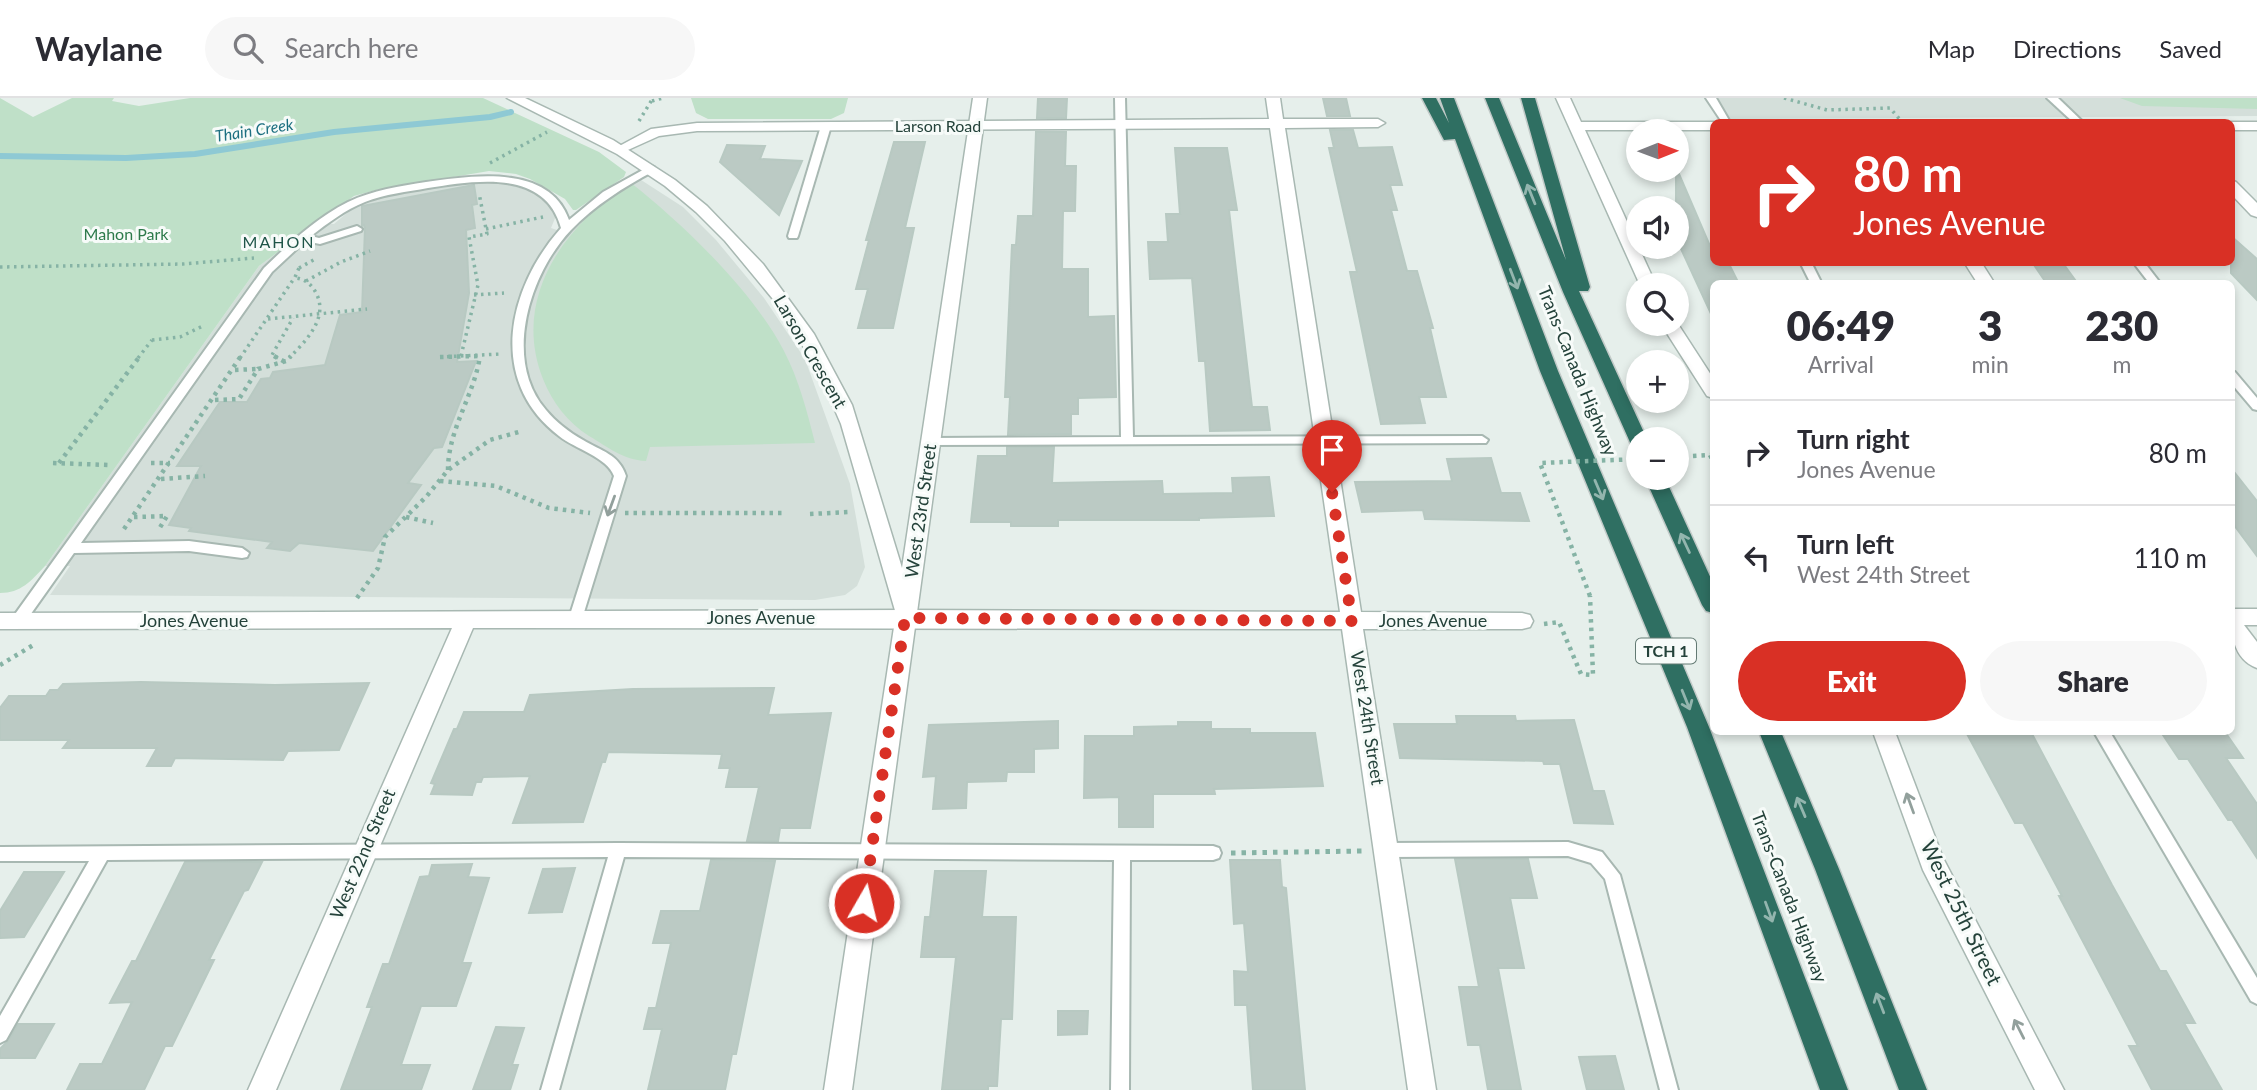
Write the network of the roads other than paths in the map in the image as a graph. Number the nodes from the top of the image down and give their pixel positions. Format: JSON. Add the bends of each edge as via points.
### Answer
{"nodes":[{"id":1,"x":514,"y":98,"type":"edge"},
{"id":2,"x":980,"y":98,"type":"edge"},
{"id":3,"x":1120,"y":98,"type":"edge"},
{"id":4,"x":1273,"y":98,"type":"edge"},
{"id":5,"x":1429,"y":98,"type":"edge"},
{"id":6,"x":1447,"y":98,"type":"edge"},
{"id":7,"x":1492,"y":98,"type":"edge"},
{"id":8,"x":1528,"y":98,"type":"edge"},
{"id":9,"x":1563,"y":98,"type":"edge"},
{"id":10,"x":1712,"y":98,"type":"edge"},
{"id":11,"x":2052,"y":98,"type":"edge"},
{"id":12,"x":1724,"y":119,"type":"edge"},
{"id":13,"x":2075,"y":119,"type":"edge"},
{"id":14,"x":1121,"y":123,"type":"junction"},
{"id":15,"x":1276,"y":123,"type":"junction"},
{"id":16,"x":1378,"y":123,"type":"dead end"},
{"id":17,"x":977,"y":125,"type":"junction"},
{"id":18,"x":1577,"y":126,"type":"junction"},
{"id":19,"x":1710,"y":126,"type":"edge"},
{"id":20,"x":2235,"y":126,"type":"edge"},
{"id":21,"x":2257,"y":126,"type":"edge"},
{"id":22,"x":826,"y":127,"type":"junction"},
{"id":23,"x":619,"y":150,"type":"junction"},
{"id":24,"x":650,"y":169,"type":"junction"},
{"id":25,"x":2235,"y":190,"type":"edge"},
{"id":26,"x":2257,"y":212,"type":"edge"},
{"id":27,"x":1490,"y":215,"type":"junction"},
{"id":28,"x":566,"y":228,"type":"junction"},
{"id":29,"x":357,"y":229,"type":"dead end"},
{"id":30,"x":793,"y":236,"type":"dead end"},
{"id":31,"x":303,"y":238,"type":"junction"},
{"id":32,"x":2141,"y":266,"type":"edge"},
{"id":33,"x":1642,"y":273,"type":"edge"},
{"id":34,"x":2153,"y":280,"type":"edge"},
{"id":35,"x":1678,"y":336,"type":"edge"},
{"id":36,"x":1606,"y":370,"type":"junction"},
{"id":37,"x":2235,"y":380,"type":"edge"},
{"id":38,"x":1710,"y":387,"type":"edge"},
{"id":39,"x":2257,"y":406,"type":"edge"},
{"id":40,"x":1632,"y":427,"type":"edge"},
{"id":41,"x":1324,"y":440,"type":"junction"},
{"id":42,"x":1482,"y":440,"type":"dead end"},
{"id":43,"x":1127,"y":441,"type":"junction"},
{"id":44,"x":931,"y":442,"type":"junction"},
{"id":45,"x":1660,"y":490,"type":"edge"},
{"id":46,"x":70,"y":548,"type":"junction"},
{"id":47,"x":242,"y":553,"type":"dead end"},
{"id":48,"x":1710,"y":599,"type":"edge"},
{"id":49,"x":2235,"y":617,"type":"edge"},
{"id":50,"x":2257,"y":617,"type":"edge"},
{"id":51,"x":576,"y":618,"type":"junction"},
{"id":52,"x":905,"y":618,"type":"junction"},
{"id":53,"x":466,"y":620,"type":"junction"},
{"id":54,"x":9,"y":621,"type":"edge"},
{"id":55,"x":1352,"y":621,"type":"junction"},
{"id":56,"x":1522,"y":621,"type":"dead end"},
{"id":57,"x":2235,"y":629,"type":"edge"},
{"id":58,"x":2257,"y":659,"type":"edge"},
{"id":59,"x":1771,"y":735,"type":"edge"},
{"id":60,"x":1885,"y":735,"type":"edge"},
{"id":61,"x":2104,"y":735,"type":"edge"},
{"id":62,"x":618,"y":850,"type":"junction"},
{"id":63,"x":871,"y":850,"type":"junction"},
{"id":64,"x":1387,"y":850,"type":"junction"},
{"id":65,"x":364,"y":851,"type":"junction"},
{"id":66,"x":0,"y":853,"type":"edge"},
{"id":67,"x":102,"y":853,"type":"junction"},
{"id":68,"x":1122,"y":853,"type":"junction"},
{"id":69,"x":1213,"y":853,"type":"road end"},
{"id":70,"x":2257,"y":995,"type":"edge"},
{"id":71,"x":0,"y":1034,"type":"edge"},
{"id":72,"x":262,"y":1090,"type":"edge"},
{"id":73,"x":550,"y":1090,"type":"edge"},
{"id":74,"x":838,"y":1090,"type":"edge"},
{"id":75,"x":1120,"y":1090,"type":"edge"},
{"id":76,"x":1422,"y":1090,"type":"edge"},
{"id":77,"x":1669,"y":1090,"type":"edge"},
{"id":78,"x":1834,"y":1090,"type":"edge"},
{"id":79,"x":1914,"y":1090,"type":"edge"},
{"id":80,"x":2050,"y":1090,"type":"edge"}],
"edges":[{"from":1,"to":23,"type":"street"},
{"from":2,"to":17,"type":"street","name":"West 23rd Street"},
{"from":3,"to":14,"type":"lane"},
{"from":4,"to":15,"type":"street","name":"West 24th Street"},
{"from":5,"to":27,"type":"highway"},
{"from":6,"to":27,"type":"highway","name":"Trans-Canada Highway","number":"TCH 1"},
{"from":36,"to":7,"type":"highway","name":"Trans-Canada Highway","one_way":true},
{"from":8,"to":36,"type":"highway"},
{"from":9,"to":18,"type":"street"},
{"from":10,"to":12,"type":"lane"},
{"from":11,"to":13,"type":"lane"},
{"from":14,"to":15,"type":"street","name":"Larson Road"},
{"from":14,"to":17,"type":"street","name":"Larson Road"},
{"from":14,"to":43,"type":"lane"},
{"from":15,"to":16,"type":"street","name":"Larson Road"},
{"from":15,"to":41,"type":"street","name":"West 24th Street"},
{"from":17,"to":22,"type":"street","name":"Larson Road"},
{"from":17,"to":44,"type":"street","name":"West 23rd Street"},
{"from":18,"to":19,"type":"street"},
{"from":18,"to":33,"type":"street"},
{"from":20,"to":21,"type":"street"},
{"from":22,"to":23,"type":"street","name":"Larson Road","via":[[663,129]]},
{"from":22,"to":30,"type":"lane"},
{"from":23,"to":24,"type":"street","name":"Larson Crescent"},
{"from":24,"to":28,"type":"lane","via":[[611,190]]},
{"from":24,"to":52,"type":"street","name":"Larson Crescent","via":[[718,225],[762,274],[815,352],[843,405]]},
{"from":25,"to":26,"type":"street"},
{"from":27,"to":78,"type":"highway","name":"Trans-Canada Highway","number":"TCH 1","one_way":true,"via":[[1549,371],[1702,739]]},
{"from":28,"to":31,"type":"lane","via":[[563,211],[546,195],[520,182],[487,177],[380,193],[351,204]]},
{"from":28,"to":51,"type":"lane","one_way":true,"via":[[534,280],[516,351],[530,399],[582,446],[617,464],[621,476]]},
{"from":29,"to":31,"type":"lane","via":[[320,241]]},
{"from":31,"to":46,"type":"lane","via":[[268,270]]},
{"from":32,"to":34,"type":"lane"},
{"from":35,"to":38,"type":"street"},
{"from":36,"to":40,"type":"highway","name":"Trans-Canada Highway"},
{"from":37,"to":39,"type":"lane"},
{"from":41,"to":42,"type":"lane"},
{"from":41,"to":43,"type":"lane"},
{"from":41,"to":55,"type":"street","name":"West 24th Street"},
{"from":43,"to":44,"type":"lane"},
{"from":44,"to":52,"type":"street","name":"West 23rd Street"},
{"from":48,"to":45,"type":"highway","one_way":true},
{"from":46,"to":47,"type":"lane","via":[[189,546]]},
{"from":46,"to":54,"type":"lane"},
{"from":49,"to":50,"type":"street"},
{"from":51,"to":52,"type":"street","name":"Jones Avenue"},
{"from":51,"to":53,"type":"street","name":"Jones Avenue"},
{"from":52,"to":55,"type":"street","name":"Jones Avenue"},
{"from":52,"to":63,"type":"street","name":"West 23rd Street"},
{"from":53,"to":54,"type":"street","name":"Jones Avenue"},
{"from":53,"to":65,"type":"street","name":"West 22nd Street"},
{"from":55,"to":56,"type":"street","name":"Jones Avenue"},
{"from":55,"to":64,"type":"street","name":"West 24th Street"},
{"from":57,"to":58,"type":"street"},
{"from":79,"to":59,"type":"highway","one_way":true},
{"from":80,"to":60,"type":"street","name":"West 25th Street","one_way":true,"via":[[1932,862]]},
{"from":61,"to":70,"type":"lane"},
{"from":62,"to":63,"type":"lane"},
{"from":62,"to":65,"type":"lane"},
{"from":62,"to":73,"type":"lane"},
{"from":63,"to":68,"type":"lane"},
{"from":63,"to":74,"type":"street","name":"West 23rd Street"},
{"from":64,"to":76,"type":"street","name":"West 24th Street"},
{"from":64,"to":77,"type":"lane","via":[[1568,849],[1596,857],[1612,875]]},
{"from":65,"to":67,"type":"lane"},
{"from":65,"to":72,"type":"street","name":"West 22nd Street"},
{"from":66,"to":67,"type":"lane"},
{"from":67,"to":71,"type":"lane"},
{"from":68,"to":69,"type":"lane"},
{"from":68,"to":75,"type":"lane"}]}
